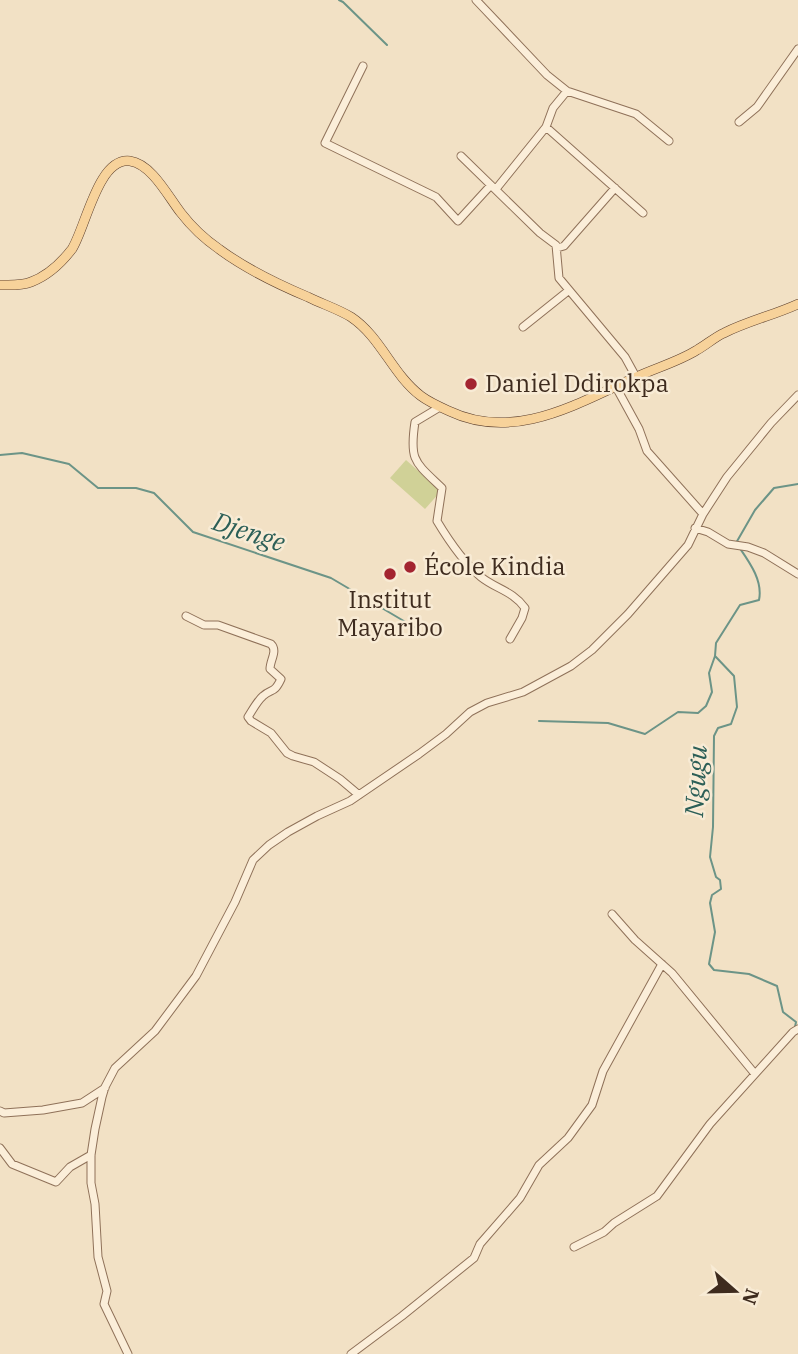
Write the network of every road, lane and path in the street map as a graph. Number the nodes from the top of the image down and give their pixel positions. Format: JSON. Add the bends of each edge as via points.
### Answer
{"nodes":[{"id":1,"x":476,"y":0,"type":"edge"},
{"id":2,"x":798,"y":49,"type":"edge"},
{"id":3,"x":363,"y":66,"type":"dead end"},
{"id":4,"x":567,"y":91,"type":"junction"},
{"id":5,"x":739,"y":122,"type":"dead end"},
{"id":6,"x":546,"y":127,"type":"junction"},
{"id":7,"x":669,"y":141,"type":"dead end"},
{"id":8,"x":461,"y":156,"type":"dead end"},
{"id":9,"x":493,"y":187,"type":"junction"},
{"id":10,"x":615,"y":188,"type":"junction"},
{"id":11,"x":643,"y":213,"type":"dead end"},
{"id":12,"x":556,"y":248,"type":"junction"},
{"id":13,"x":0,"y":285,"type":"edge"},
{"id":14,"x":569,"y":291,"type":"junction"},
{"id":15,"x":798,"y":304,"type":"edge"},
{"id":16,"x":523,"y":327,"type":"dead end"},
{"id":17,"x":636,"y":377,"type":"junction"},
{"id":18,"x":616,"y":387,"type":"junction"},
{"id":19,"x":798,"y":395,"type":"edge"},
{"id":20,"x":440,"y":407,"type":"junction"},
{"id":21,"x":703,"y":514,"type":"junction"},
{"id":22,"x":695,"y":528,"type":"junction"},
{"id":23,"x":798,"y":574,"type":"edge"},
{"id":24,"x":186,"y":617,"type":"dead end"},
{"id":25,"x":510,"y":639,"type":"dead end"},
{"id":26,"x":359,"y":795,"type":"junction"},
{"id":27,"x":612,"y":914,"type":"dead end"},
{"id":28,"x":662,"y":964,"type":"junction"},
{"id":29,"x":798,"y":1029,"type":"edge"},
{"id":30,"x":755,"y":1074,"type":"junction"},
{"id":31,"x":105,"y":1087,"type":"junction"},
{"id":32,"x":0,"y":1111,"type":"edge"},
{"id":33,"x":0,"y":1148,"type":"edge"},
{"id":34,"x":91,"y":1155,"type":"junction"},
{"id":35,"x":574,"y":1247,"type":"dead end"},
{"id":36,"x":128,"y":1354,"type":"edge"},
{"id":37,"x":351,"y":1354,"type":"edge"}],
"edges":[{"from":1,"to":4,"type":"street"},
{"from":2,"to":5,"type":"street","via":[[757,107]]},
{"from":3,"to":9,"type":"street","via":[[325,142],[436,197],[458,221]]},
{"from":4,"to":6,"type":"street","via":[[553,108]]},
{"from":4,"to":7,"type":"street","via":[[636,114]]},
{"from":6,"to":9,"type":"street"},
{"from":6,"to":10,"type":"street"},
{"from":8,"to":9,"type":"street"},
{"from":9,"to":12,"type":"street"},
{"from":10,"to":11,"type":"street"},
{"from":10,"to":12,"type":"street","via":[[564,246]]},
{"from":12,"to":14,"type":"street","via":[[559,278]]},
{"from":13,"to":20,"type":"main road","via":[[30,283],[57,266],[72,248],[102,178],[113,166],[129,161],[150,173],[182,214],[219,249],[367,329],[407,383]]},
{"from":14,"to":16,"type":"street"},
{"from":14,"to":17,"type":"street","via":[[625,357]]},
{"from":15,"to":17,"type":"main road","via":[[723,333],[696,351]]},
{"from":17,"to":18,"type":"main road"},
{"from":18,"to":20,"type":"main road","via":[[554,414],[525,421],[490,423]]},
{"from":18,"to":21,"type":"street","via":[[646,451]]},
{"from":19,"to":21,"type":"street","via":[[727,477]]},
{"from":20,"to":25,"type":"street","via":[[415,422],[414,457],[442,488],[437,521],[454,548],[481,577],[519,599],[525,608]]},
{"from":21,"to":22,"type":"street"},
{"from":22,"to":23,"type":"street","via":[[727,544],[764,553]]},
{"from":22,"to":26,"type":"street","via":[[688,544],[628,614],[571,666],[523,692],[470,712]]},
{"from":24,"to":26,"type":"street","via":[[274,647],[270,669],[280,683],[263,695],[248,718],[271,733],[287,753],[314,762]]},
{"from":26,"to":31,"type":"street","via":[[288,832],[259,853],[188,989],[155,1031],[115,1068]]},
{"from":27,"to":28,"type":"street"},
{"from":28,"to":30,"type":"street"},
{"from":28,"to":37,"type":"street","via":[[603,1071],[592,1105],[568,1138],[539,1165],[474,1258]]},
{"from":29,"to":30,"type":"street"},
{"from":30,"to":35,"type":"street","via":[[710,1124],[657,1196]]},
{"from":31,"to":32,"type":"street","via":[[82,1103],[43,1111]]},
{"from":31,"to":34,"type":"street"},
{"from":33,"to":34,"type":"street","via":[[12,1164],[56,1182]]},
{"from":34,"to":36,"type":"street","via":[[98,1257],[107,1291],[104,1304]]}]}
